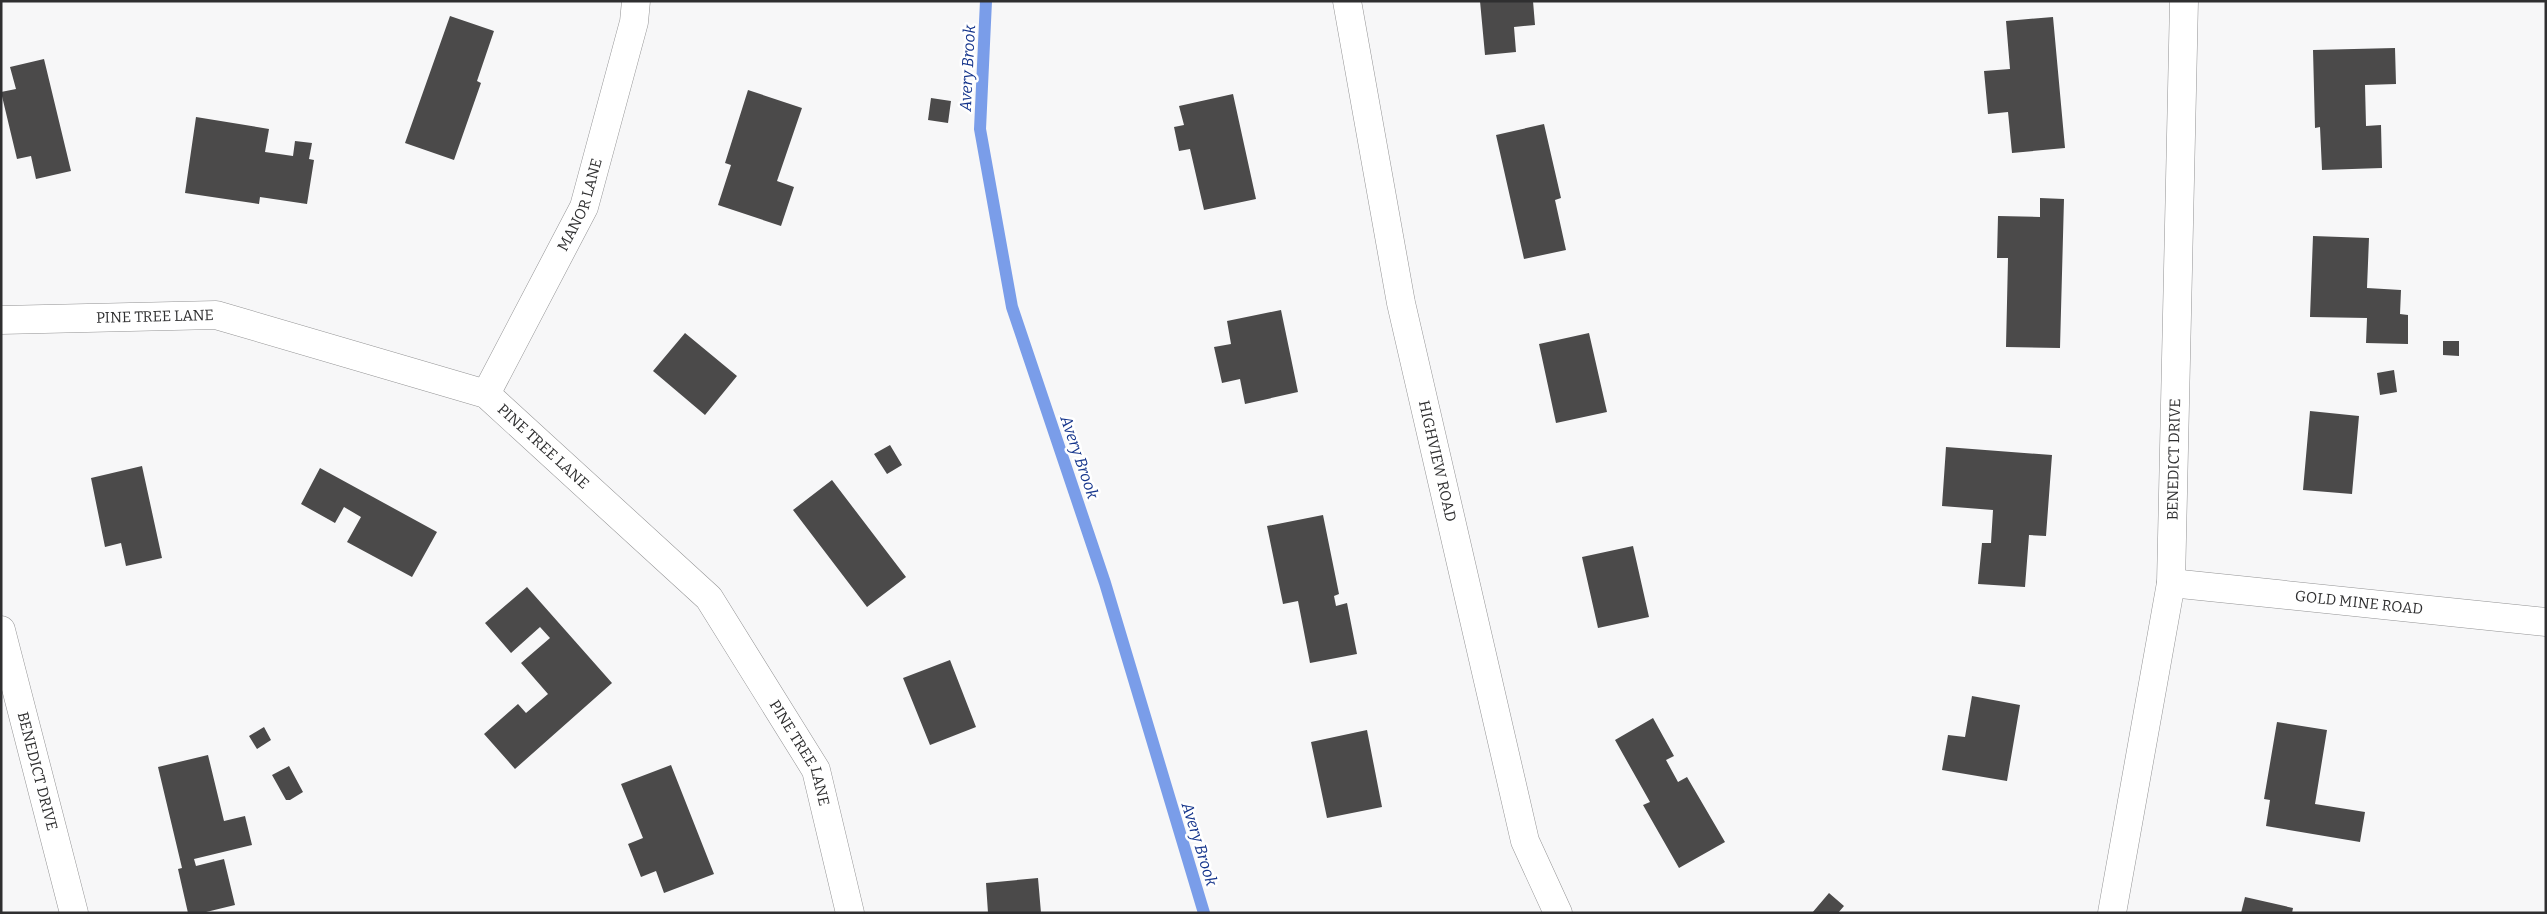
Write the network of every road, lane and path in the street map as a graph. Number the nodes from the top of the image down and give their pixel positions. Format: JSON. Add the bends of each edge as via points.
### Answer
{"nodes":[{"id":1,"x":636,"y":1,"type":"edge"},
{"id":2,"x":1347,"y":1,"type":"edge"},
{"id":3,"x":2184,"y":1,"type":"edge"},
{"id":4,"x":1,"y":320,"type":"edge"},
{"id":5,"x":486,"y":394,"type":"junction"},
{"id":6,"x":2171,"y":583,"type":"junction"},
{"id":7,"x":2546,"y":622,"type":"edge"},
{"id":8,"x":1,"y":630,"type":"edge"},
{"id":9,"x":74,"y":913,"type":"edge"},
{"id":10,"x":850,"y":913,"type":"edge"},
{"id":11,"x":1558,"y":913,"type":"edge"},
{"id":12,"x":2112,"y":913,"type":"edge"}],
"edges":[{"from":1,"to":5,"type":"street","name":"MANOR LANE","via":[[634,22],[584,207]]},
{"from":2,"to":11,"type":"street","name":"HIGHVIEW ROAD","via":[[1401,303],[1496,716],[1525,841]]},
{"from":3,"to":6,"type":"street","name":"BENEDICT DRIVE"},
{"from":4,"to":5,"type":"street","name":"PINE TREE LANE","via":[[216,315]]},
{"from":5,"to":10,"type":"street","name":"PINE TREE LANE","via":[[709,598],[816,770]]},
{"from":6,"to":7,"type":"street","name":"GOLD MINE ROAD"},
{"from":6,"to":12,"type":"street","name":"BENEDICT DRIVE"},
{"from":8,"to":9,"type":"street","name":"BENEDICT DRIVE"}]}
